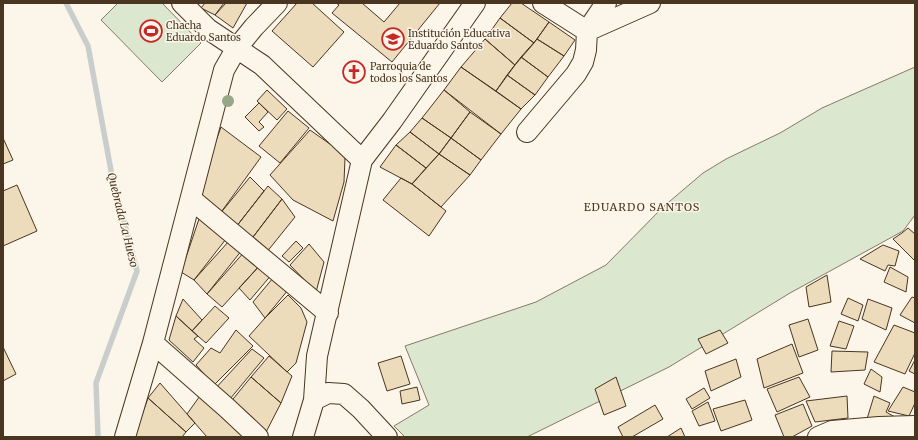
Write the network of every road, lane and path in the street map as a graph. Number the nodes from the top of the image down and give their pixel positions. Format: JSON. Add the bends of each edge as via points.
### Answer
{"nodes":[{"id":1,"x":182,"y":3,"type":"edge"},
{"id":2,"x":277,"y":3,"type":"edge"},
{"id":3,"x":475,"y":3,"type":"edge"},
{"id":4,"x":543,"y":3,"type":"edge"},
{"id":5,"x":606,"y":3,"type":"edge"},
{"id":6,"x":650,"y":3,"type":"edge"},
{"id":7,"x":587,"y":31,"type":"junction"},
{"id":8,"x":236,"y":48,"type":"junction"},
{"id":9,"x":527,"y":132,"type":"dead end"},
{"id":10,"x":362,"y":160,"type":"junction"},
{"id":11,"x":191,"y":199,"type":"junction"},
{"id":12,"x":328,"y":313,"type":"junction"},
{"id":13,"x":154,"y":344,"type":"junction"},
{"id":14,"x":314,"y":400,"type":"junction"},
{"id":15,"x":915,"y":426,"type":"edge"},
{"id":16,"x":125,"y":437,"type":"edge"},
{"id":17,"x":258,"y":437,"type":"edge"},
{"id":18,"x":303,"y":437,"type":"edge"},
{"id":19,"x":387,"y":437,"type":"edge"},
{"id":20,"x":818,"y":437,"type":"edge"}],
"edges":[{"from":1,"to":8,"type":"street","via":[[208,29]]},
{"from":2,"to":8,"type":"street"},
{"from":3,"to":10,"type":"street"},
{"from":4,"to":7,"type":"street"},
{"from":5,"to":7,"type":"street"},
{"from":6,"to":7,"type":"street"},
{"from":7,"to":9,"type":"street","via":[[583,62],[576,74]]},
{"from":8,"to":10,"type":"street","via":[[262,65]]},
{"from":8,"to":11,"type":"street","via":[[224,70]]},
{"from":10,"to":12,"type":"street"},
{"from":11,"to":12,"type":"street"},
{"from":11,"to":13,"type":"street"},
{"from":12,"to":14,"type":"street","via":[[317,356]]},
{"from":13,"to":16,"type":"street"},
{"from":13,"to":17,"type":"street"},
{"from":14,"to":18,"type":"street"},
{"from":14,"to":19,"type":"street","via":[[328,393],[344,394]]},
{"from":15,"to":20,"type":"street","via":[[832,431]]}]}
